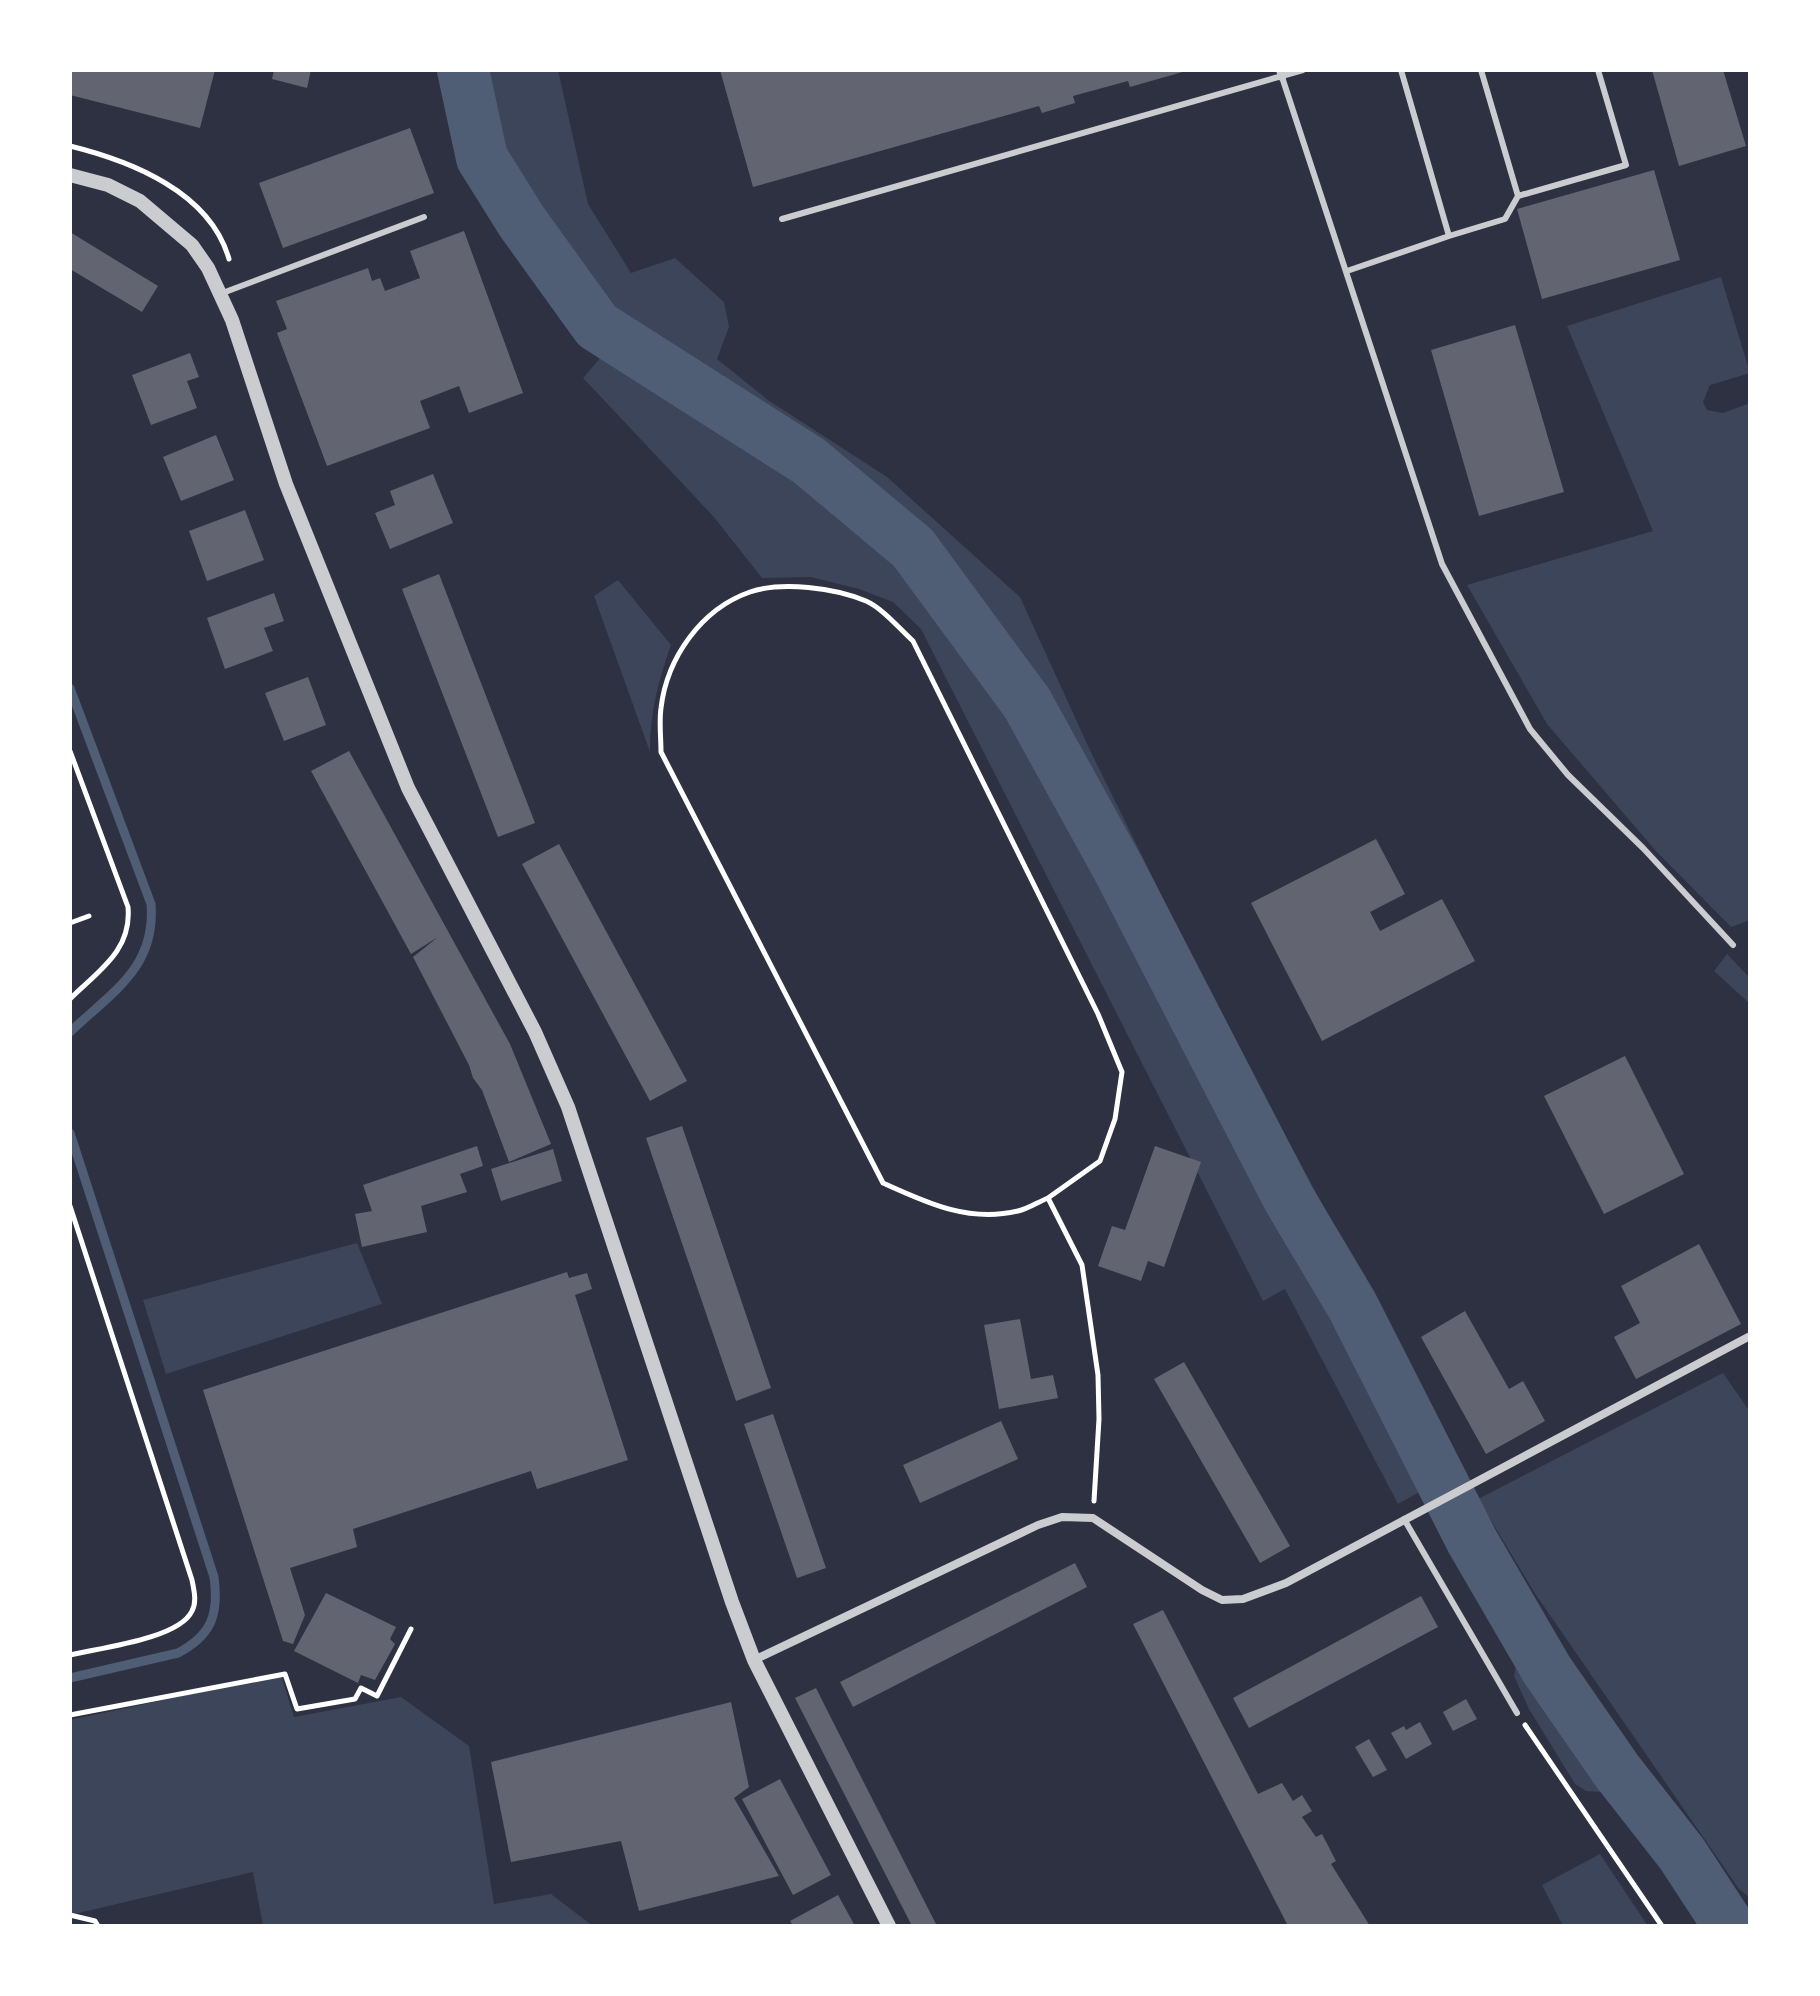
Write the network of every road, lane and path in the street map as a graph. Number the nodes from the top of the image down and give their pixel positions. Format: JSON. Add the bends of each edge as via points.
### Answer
{"nodes":[{"id":1,"x":1303,"y":70,"type":"edge"},
{"id":2,"x":1401,"y":70,"type":"edge"},
{"id":3,"x":1481,"y":70,"type":"edge"},
{"id":4,"x":1598,"y":70,"type":"edge"},
{"id":5,"x":1281,"y":73,"type":"edge"},
{"id":6,"x":70,"y":175,"type":"edge"},
{"id":7,"x":1518,"y":196,"type":"junction"},
{"id":8,"x":424,"y":217,"type":"dead end"},
{"id":9,"x":782,"y":219,"type":"dead end"},
{"id":10,"x":1449,"y":236,"type":"junction"},
{"id":11,"x":1347,"y":271,"type":"junction"},
{"id":12,"x":220,"y":294,"type":"junction"},
{"id":13,"x":70,"y":751,"type":"edge"},
{"id":14,"x":89,"y":916,"type":"dead end"},
{"id":15,"x":70,"y":923,"type":"edge"},
{"id":16,"x":1733,"y":945,"type":"dead end"},
{"id":17,"x":70,"y":999,"type":"edge"},
{"id":18,"x":1048,"y":1198,"type":"junction"},
{"id":19,"x":70,"y":1206,"type":"edge"},
{"id":20,"x":1750,"y":1336,"type":"edge"},
{"id":21,"x":1093,"y":1518,"type":"junction"},
{"id":22,"x":1403,"y":1519,"type":"junction"},
{"id":23,"x":411,"y":1629,"type":"dead end"},
{"id":24,"x":70,"y":1655,"type":"edge"},
{"id":25,"x":754,"y":1660,"type":"junction"},
{"id":26,"x":1517,"y":1713,"type":"joint"},
{"id":27,"x":70,"y":1715,"type":"edge"},
{"id":28,"x":70,"y":1915,"type":"edge"},
{"id":29,"x":98,"y":1926,"type":"edge"},
{"id":30,"x":889,"y":1926,"type":"edge"},
{"id":31,"x":1662,"y":1926,"type":"edge"}],
"edges":[{"from":1,"to":5,"type":"lane"},
{"from":2,"to":10,"type":"lane"},
{"from":3,"to":7,"type":"lane"},
{"from":4,"to":7,"type":"lane","via":[[1626,165]]},
{"from":5,"to":9,"type":"lane"},
{"from":5,"to":11,"type":"lane"},
{"from":6,"to":12,"type":"street","via":[[108,185],[165,220],[192,245]]},
{"from":7,"to":10,"type":"lane","via":[[1505,219]]},
{"from":8,"to":12,"type":"lane"},
{"from":10,"to":11,"type":"lane"},
{"from":11,"to":16,"type":"lane","via":[[1442,564],[1530,729]]},
{"from":12,"to":25,"type":"street","via":[[286,484],[408,788],[535,1032],[568,1107]]},
{"from":13,"to":17,"type":"path","via":[[129,918],[117,952]]},
{"from":14,"to":15,"type":"path"},
{"from":18,"to":18,"type":"path","via":[[1100,1161],[1115,1119],[1122,1072],[913,641],[868,602],[824,589],[752,591],[722,606],[688,637],[670,673],[660,709],[661,752],[883,1183],[952,1212],[1020,1211]]},
{"from":18,"to":21,"type":"path","via":[[1082,1265],[1098,1375]]},
{"from":19,"to":24,"type":"path","via":[[195,1601],[187,1618],[171,1631]]},
{"from":20,"to":22,"type":"street"},
{"from":21,"to":22,"type":"street","via":[[1222,1600],[1243,1599],[1286,1583]]},
{"from":21,"to":25,"type":"street","via":[[1062,1517],[1038,1525]]},
{"from":22,"to":26,"type":"lane"},
{"from":23,"to":27,"type":"path","via":[[377,1696],[361,1688],[355,1699],[297,1709],[285,1674]]},
{"from":25,"to":30,"type":"street"},
{"from":26,"to":31,"type":"path"},
{"from":28,"to":29,"type":"path"}]}
